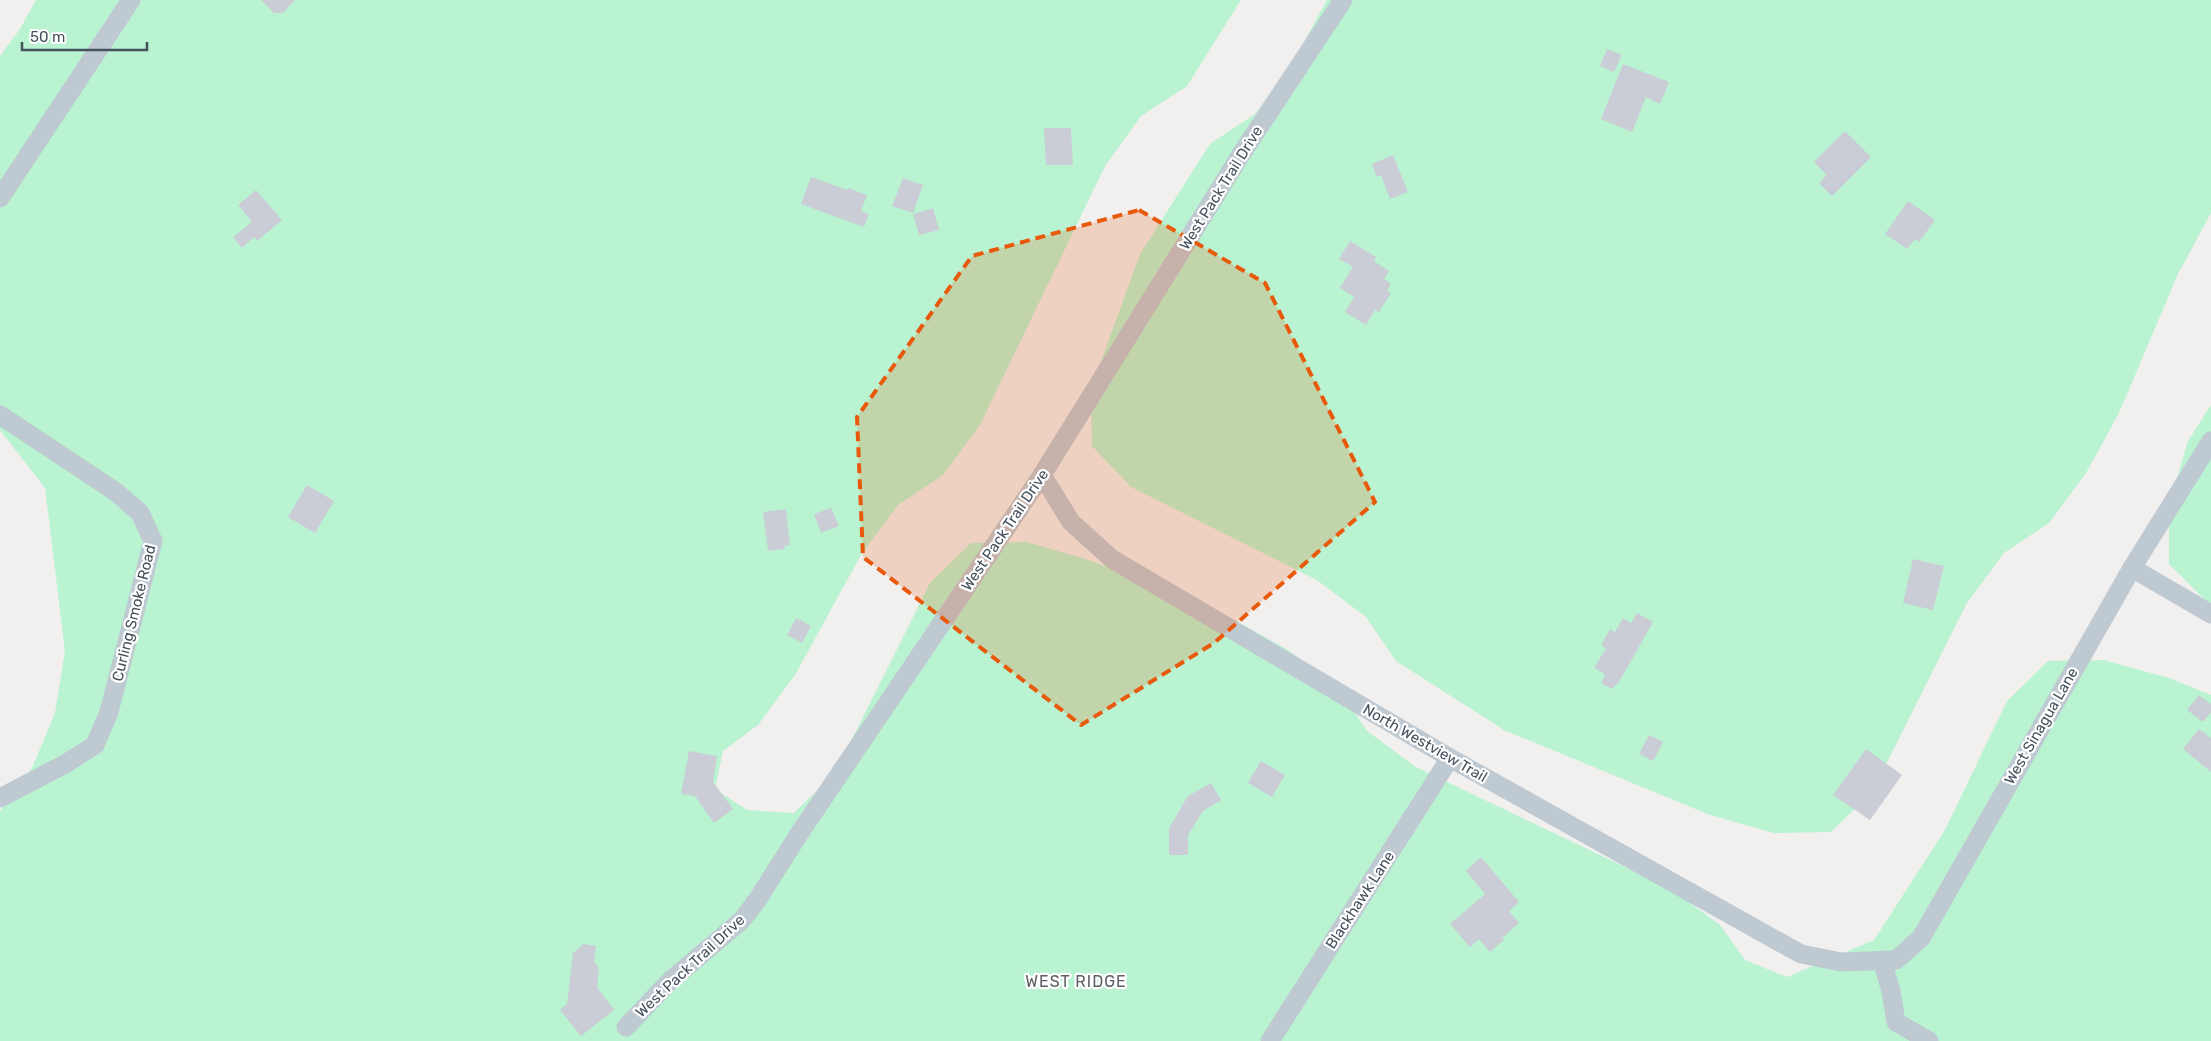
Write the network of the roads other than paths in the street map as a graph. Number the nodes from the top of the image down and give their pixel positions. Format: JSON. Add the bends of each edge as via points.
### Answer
{"nodes":[{"id":1,"x":131,"y":0,"type":"edge"},
{"id":2,"x":1342,"y":0,"type":"edge"},
{"id":3,"x":0,"y":198,"type":"edge"},
{"id":4,"x":0,"y":415,"type":"edge"},
{"id":5,"x":2211,"y":441,"type":"edge"},
{"id":6,"x":1042,"y":476,"type":"junction"},
{"id":7,"x":2132,"y":568,"type":"junction"},
{"id":8,"x":2211,"y":614,"type":"edge"},
{"id":9,"x":1450,"y":758,"type":"junction"},
{"id":10,"x":0,"y":798,"type":"edge"},
{"id":11,"x":1882,"y":960,"type":"junction"},
{"id":12,"x":1841,"y":962,"type":"joint"},
{"id":13,"x":626,"y":1027,"type":"dead end"},
{"id":14,"x":1270,"y":1041,"type":"edge"},
{"id":15,"x":1929,"y":1041,"type":"edge"}],
"edges":[{"from":1,"to":3,"type":"street"},
{"from":2,"to":6,"type":"street","name":"West Pack Trail Drive","via":[[1242,152]]},
{"from":4,"to":10,"type":"street","name":"Curling Smoke Road","via":[[116,492],[140,514],[153,541],[109,712],[95,745]]},
{"from":5,"to":7,"type":"street","name":"West Sinagua Lane"},
{"from":6,"to":9,"type":"street","name":"North Westview Trail","via":[[1071,522],[1112,559]]},
{"from":6,"to":13,"type":"street","name":"West Pack Trail Drive","via":[[742,920],[671,980]]},
{"from":7,"to":8,"type":"street"},
{"from":7,"to":11,"type":"street","name":"West Sinagua Lane","via":[[1921,938],[1896,960]]},
{"from":9,"to":12,"type":"street","name":"North Westview Trail","via":[[1802,954]]},
{"from":9,"to":14,"type":"street","name":"Blackhawk Lane"},
{"from":11,"to":12,"type":"street","name":"West Sinagua Lane"},
{"from":11,"to":15,"type":"street","via":[[1896,1022]]}]}
